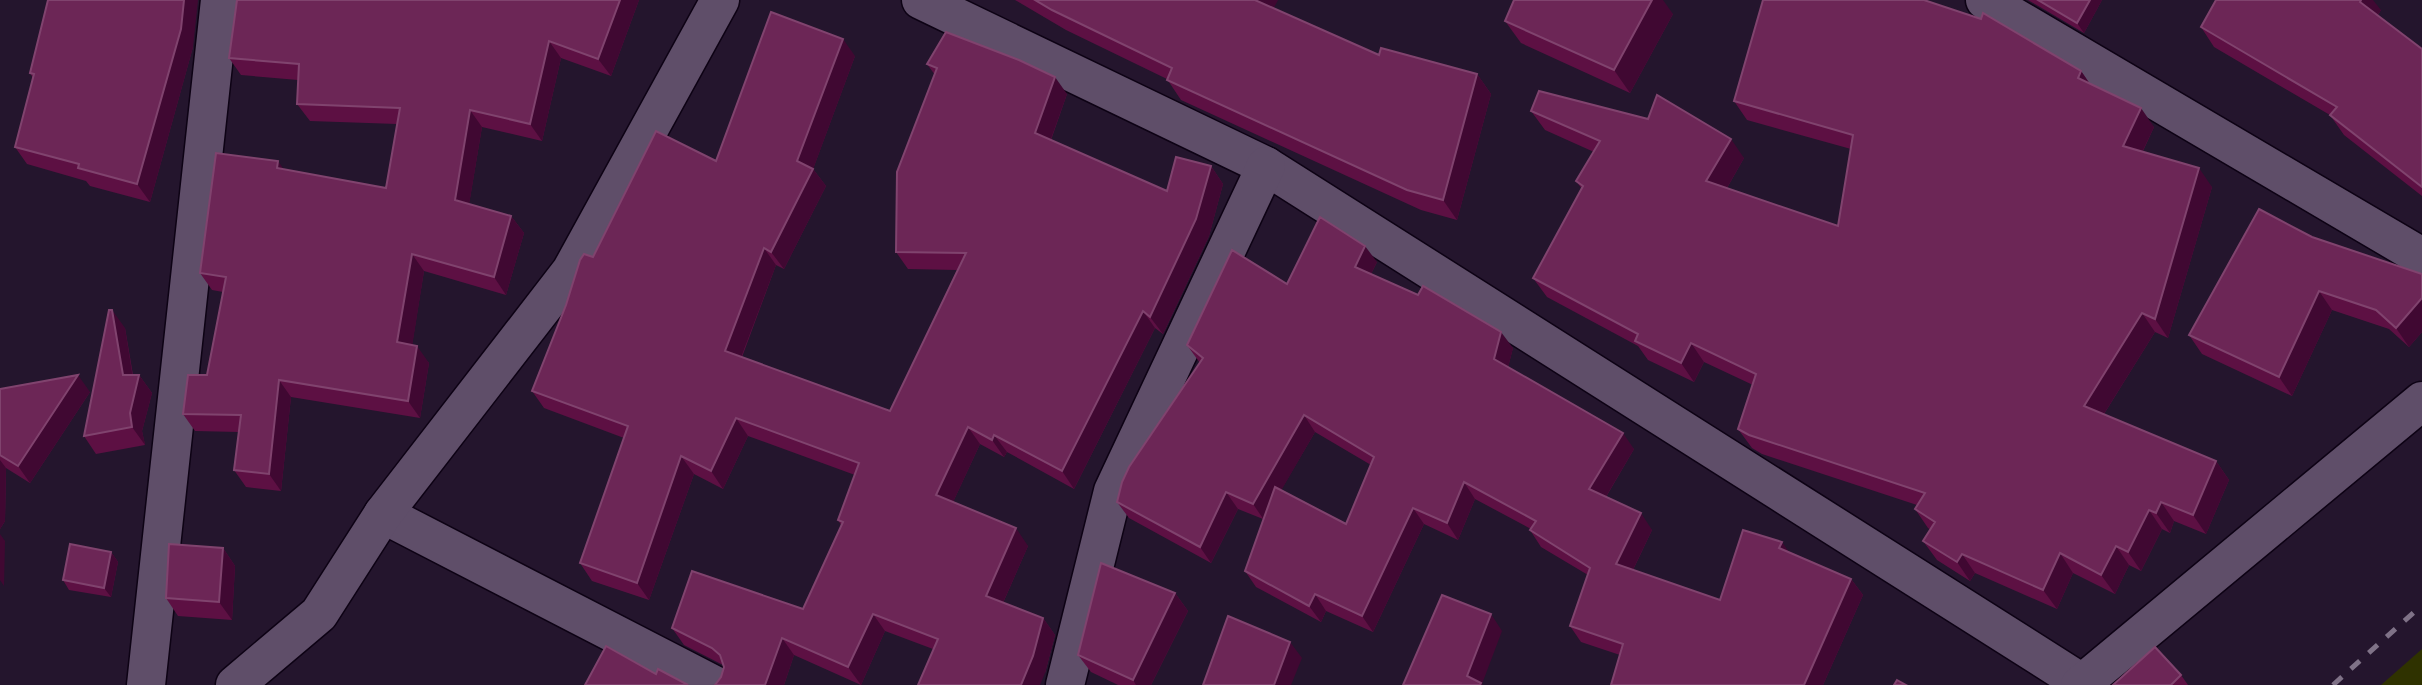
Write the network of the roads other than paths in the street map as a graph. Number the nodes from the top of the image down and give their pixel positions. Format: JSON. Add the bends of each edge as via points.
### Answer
{"nodes":[{"id":1,"x":220,"y":0,"type":"edge"},
{"id":2,"x":720,"y":0,"type":"edge"},
{"id":3,"x":921,"y":0,"type":"edge"},
{"id":4,"x":1985,"y":0,"type":"edge"},
{"id":5,"x":1266,"y":166,"type":"junction"},
{"id":6,"x":2422,"y":257,"type":"edge"},
{"id":7,"x":2422,"y":401,"type":"edge"},
{"id":8,"x":383,"y":514,"type":"junction"},
{"id":9,"x":2081,"y":684,"type":"edge"},
{"id":10,"x":146,"y":685,"type":"edge"},
{"id":11,"x":235,"y":685,"type":"edge"},
{"id":12,"x":714,"y":685,"type":"edge"},
{"id":13,"x":1065,"y":685,"type":"edge"}],
"edges":[{"from":1,"to":10,"type":"street"},
{"from":2,"to":8,"type":"street","via":[[571,271]]},
{"from":3,"to":5,"type":"street"},
{"from":4,"to":6,"type":"street"},
{"from":5,"to":9,"type":"street"},
{"from":5,"to":13,"type":"street","via":[[1113,491]]},
{"from":7,"to":9,"type":"street"},
{"from":8,"to":11,"type":"street","via":[[319,614]]},
{"from":8,"to":12,"type":"street"}]}
